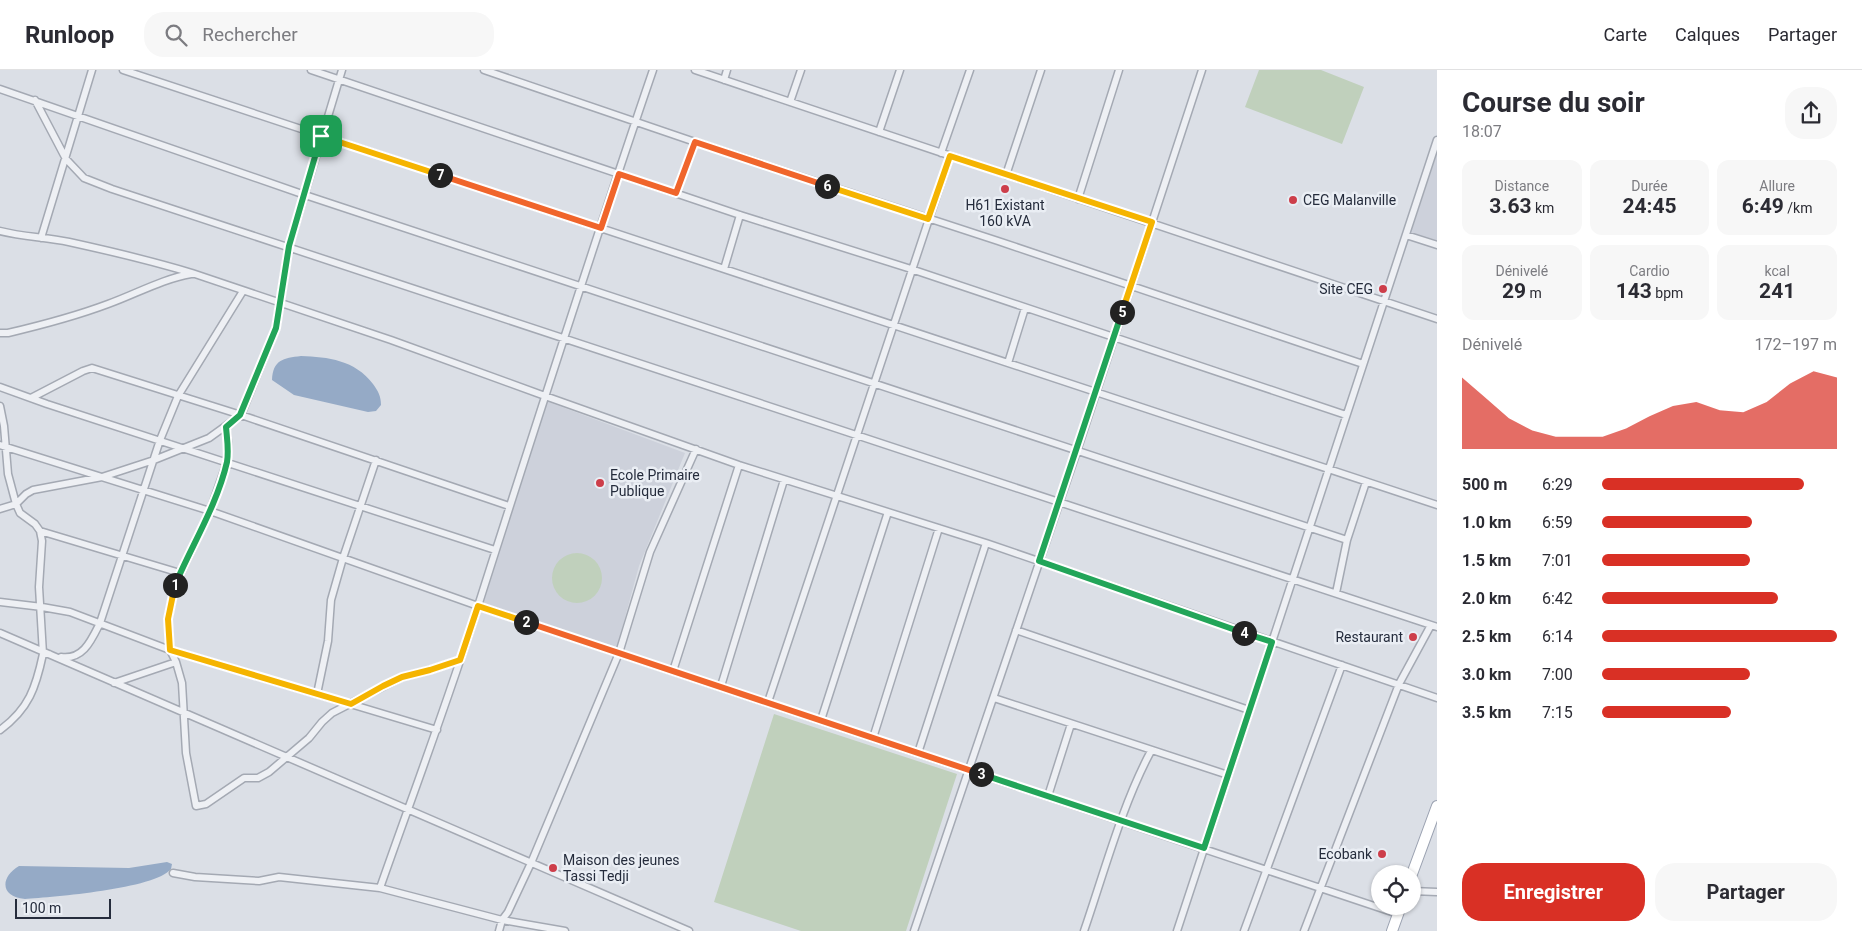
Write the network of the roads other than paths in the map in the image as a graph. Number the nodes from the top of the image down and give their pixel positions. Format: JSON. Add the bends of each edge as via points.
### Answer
{"nodes":[{"id":1,"x":92,"y":70,"type":"edge"},
{"id":2,"x":123,"y":70,"type":"edge"},
{"id":3,"x":311,"y":70,"type":"edge"},
{"id":4,"x":342,"y":70,"type":"edge"},
{"id":5,"x":484,"y":70,"type":"edge"},
{"id":6,"x":653,"y":70,"type":"edge"},
{"id":7,"x":694,"y":70,"type":"edge"},
{"id":8,"x":727,"y":70,"type":"edge"},
{"id":9,"x":801,"y":70,"type":"edge"},
{"id":10,"x":900,"y":70,"type":"edge"},
{"id":11,"x":970,"y":70,"type":"edge"},
{"id":12,"x":1041,"y":70,"type":"edge"},
{"id":13,"x":1119,"y":70,"type":"edge"},
{"id":14,"x":1202,"y":70,"type":"edge"},
{"id":15,"x":340,"y":79,"type":"junction"},
{"id":16,"x":724,"y":80,"type":"junction"},
{"id":17,"x":0,"y":89,"type":"edge"},
{"id":18,"x":35,"y":100,"type":"junction"},
{"id":19,"x":790,"y":102,"type":"junction"},
{"id":20,"x":79,"y":117,"type":"junction"},
{"id":21,"x":636,"y":120,"type":"junction"},
{"id":22,"x":879,"y":132,"type":"junction"},
{"id":23,"x":321,"y":136,"type":"junction"},
{"id":24,"x":1437,"y":140,"type":"edge"},
{"id":25,"x":695,"y":142,"type":"junction"},
{"id":26,"x":941,"y":153,"type":"junction"},
{"id":27,"x":950,"y":156,"type":"junction"},
{"id":28,"x":66,"y":158,"type":"junction"},
{"id":29,"x":619,"y":174,"type":"junction"},
{"id":30,"x":1006,"y":175,"type":"junction"},
{"id":31,"x":676,"y":193,"type":"junction"},
{"id":32,"x":305,"y":195,"type":"junction"},
{"id":33,"x":1078,"y":199,"type":"junction"},
{"id":34,"x":740,"y":215,"type":"junction"},
{"id":35,"x":928,"y":219,"type":"junction"},
{"id":36,"x":1152,"y":222,"type":"junction"},
{"id":37,"x":601,"y":228,"type":"junction"},
{"id":38,"x":0,"y":231,"type":"edge"},
{"id":39,"x":1406,"y":235,"type":"junction"},
{"id":40,"x":41,"y":238,"type":"junction"},
{"id":41,"x":1437,"y":245,"type":"edge"},
{"id":42,"x":289,"y":246,"type":"junction"},
{"id":43,"x":724,"y":269,"type":"junction"},
{"id":44,"x":911,"y":269,"type":"junction"},
{"id":45,"x":192,"y":274,"type":"junction"},
{"id":46,"x":581,"y":286,"type":"junction"},
{"id":47,"x":1131,"y":286,"type":"junction"},
{"id":48,"x":243,"y":291,"type":"junction"},
{"id":49,"x":1383,"y":301,"type":"junction"},
{"id":50,"x":281,"y":304,"type":"junction"},
{"id":51,"x":1025,"y":308,"type":"junction"},
{"id":52,"x":1437,"y":318,"type":"edge"},
{"id":53,"x":893,"y":325,"type":"junction"},
{"id":54,"x":0,"y":333,"type":"edge"},
{"id":55,"x":1113,"y":338,"type":"junction"},
{"id":56,"x":564,"y":339,"type":"junction"},
{"id":57,"x":1008,"y":363,"type":"junction"},
{"id":58,"x":1363,"y":364,"type":"junction"},
{"id":59,"x":874,"y":383,"type":"junction"},
{"id":60,"x":0,"y":387,"type":"edge"},
{"id":61,"x":1095,"y":393,"type":"junction"},
{"id":62,"x":178,"y":396,"type":"junction"},
{"id":63,"x":544,"y":396,"type":"junction"},
{"id":64,"x":31,"y":398,"type":"junction"},
{"id":65,"x":0,"y":406,"type":"edge"},
{"id":66,"x":240,"y":415,"type":"junction"},
{"id":67,"x":1346,"y":415,"type":"junction"},
{"id":68,"x":226,"y":427,"type":"junction"},
{"id":69,"x":855,"y":435,"type":"junction"},
{"id":70,"x":160,"y":440,"type":"junction"},
{"id":71,"x":2,"y":446,"type":"edge"},
{"id":72,"x":184,"y":448,"type":"junction"},
{"id":73,"x":696,"y":449,"type":"junction"},
{"id":74,"x":1077,"y":451,"type":"junction"},
{"id":75,"x":154,"y":460,"type":"junction"},
{"id":76,"x":376,"y":460,"type":"junction"},
{"id":77,"x":227,"y":462,"type":"junction"},
{"id":78,"x":739,"y":465,"type":"junction"},
{"id":79,"x":1328,"y":470,"type":"junction"},
{"id":80,"x":102,"y":477,"type":"junction"},
{"id":81,"x":784,"y":480,"type":"junction"},
{"id":82,"x":1366,"y":482,"type":"junction"},
{"id":83,"x":143,"y":490,"type":"junction"},
{"id":84,"x":835,"y":496,"type":"junction"},
{"id":85,"x":1059,"y":501,"type":"junction"},
{"id":86,"x":16,"y":504,"type":"junction"},
{"id":87,"x":360,"y":506,"type":"junction"},
{"id":88,"x":509,"y":506,"type":"junction"},
{"id":89,"x":1437,"y":506,"type":"edge"},
{"id":90,"x":0,"y":509,"type":"edge"},
{"id":91,"x":210,"y":511,"type":"junction"},
{"id":92,"x":888,"y":512,"type":"junction"},
{"id":93,"x":1310,"y":527,"type":"junction"},
{"id":94,"x":938,"y":528,"type":"junction"},
{"id":95,"x":40,"y":531,"type":"junction"},
{"id":96,"x":1347,"y":540,"type":"junction"},
{"id":97,"x":986,"y":543,"type":"junction"},
{"id":98,"x":495,"y":550,"type":"junction"},
{"id":99,"x":122,"y":554,"type":"junction"},
{"id":100,"x":343,"y":558,"type":"junction"},
{"id":101,"x":1039,"y":561,"type":"junction"},
{"id":102,"x":180,"y":573,"type":"junction"},
{"id":103,"x":1292,"y":579,"type":"junction"},
{"id":104,"x":1336,"y":594,"type":"junction"},
{"id":105,"x":0,"y":602,"type":"edge"},
{"id":106,"x":478,"y":606,"type":"junction"},
{"id":107,"x":42,"y":607,"type":"junction"},
{"id":108,"x":100,"y":623,"type":"junction"},
{"id":109,"x":1434,"y":626,"type":"edge"},
{"id":110,"x":1016,"y":630,"type":"junction"},
{"id":111,"x":0,"y":633,"type":"edge"},
{"id":112,"x":1272,"y":642,"type":"junction"},
{"id":113,"x":170,"y":650,"type":"junction"},
{"id":114,"x":619,"y":653,"type":"junction"},
{"id":115,"x":46,"y":654,"type":"junction"},
{"id":116,"x":460,"y":660,"type":"junction"},
{"id":117,"x":176,"y":662,"type":"junction"},
{"id":118,"x":1342,"y":665,"type":"junction"},
{"id":119,"x":674,"y":670,"type":"junction"},
{"id":120,"x":114,"y":682,"type":"junction"},
{"id":121,"x":1400,"y":684,"type":"junction"},
{"id":122,"x":721,"y":686,"type":"junction"},
{"id":123,"x":317,"y":694,"type":"junction"},
{"id":124,"x":994,"y":698,"type":"junction"},
{"id":125,"x":1437,"y":698,"type":"edge"},
{"id":126,"x":768,"y":702,"type":"junction"},
{"id":127,"x":351,"y":704,"type":"junction"},
{"id":128,"x":1250,"y":710,"type":"junction"},
{"id":129,"x":183,"y":712,"type":"junction"},
{"id":130,"x":821,"y":720,"type":"junction"},
{"id":131,"x":1071,"y":724,"type":"junction"},
{"id":132,"x":0,"y":730,"type":"edge"},
{"id":133,"x":437,"y":730,"type":"junction"},
{"id":134,"x":873,"y":738,"type":"junction"},
{"id":135,"x":1151,"y":751,"type":"junction"},
{"id":136,"x":918,"y":753,"type":"junction"},
{"id":137,"x":287,"y":757,"type":"junction"},
{"id":138,"x":970,"y":770,"type":"junction"},
{"id":139,"x":1228,"y":775,"type":"junction"},
{"id":140,"x":1048,"y":796,"type":"junction"},
{"id":141,"x":1437,"y":806,"type":"edge"},
{"id":142,"x":408,"y":809,"type":"junction"},
{"id":143,"x":1122,"y":821,"type":"junction"},
{"id":144,"x":1204,"y":848,"type":"junction"},
{"id":145,"x":531,"y":863,"type":"junction"},
{"id":146,"x":1415,"y":865,"type":"edge"},
{"id":147,"x":1266,"y":870,"type":"junction"},
{"id":148,"x":174,"y":873,"type":"dead end"},
{"id":149,"x":380,"y":888,"type":"junction"},
{"id":150,"x":1321,"y":889,"type":"junction"},
{"id":151,"x":1421,"y":891,"type":"edge"},
{"id":152,"x":1437,"y":892,"type":"edge"},
{"id":153,"x":1371,"y":902,"type":"edge"},
{"id":154,"x":1398,"y":915,"type":"edge"},
{"id":155,"x":502,"y":920,"type":"junction"},
{"id":156,"x":499,"y":931,"type":"edge"},
{"id":157,"x":564,"y":931,"type":"edge"},
{"id":158,"x":689,"y":931,"type":"edge"},
{"id":159,"x":914,"y":931,"type":"edge"},
{"id":160,"x":1084,"y":931,"type":"edge"},
{"id":161,"x":1177,"y":931,"type":"edge"},
{"id":162,"x":1244,"y":931,"type":"edge"},
{"id":163,"x":1304,"y":931,"type":"edge"},
{"id":164,"x":1392,"y":931,"type":"edge"}],
"edges":[{"from":1,"to":20,"type":"street"},
{"from":2,"to":23,"type":"street"},
{"from":3,"to":15,"type":"street"},
{"from":4,"to":15,"type":"street"},
{"from":5,"to":21,"type":"street"},
{"from":6,"to":21,"type":"street"},
{"from":7,"to":16,"type":"street"},
{"from":8,"to":16,"type":"street"},
{"from":9,"to":19,"type":"street"},
{"from":10,"to":22,"type":"street"},
{"from":11,"to":26,"type":"street"},
{"from":12,"to":30,"type":"street"},
{"from":13,"to":33,"type":"street"},
{"from":14,"to":36,"type":"street"},
{"from":15,"to":23,"type":"street"},
{"from":15,"to":29,"type":"street"},
{"from":16,"to":19,"type":"street"},
{"from":17,"to":18,"type":"street"},
{"from":18,"to":20,"type":"street"},
{"from":18,"to":28,"type":"street"},
{"from":19,"to":22,"type":"street"},
{"from":20,"to":28,"type":"street"},
{"from":20,"to":32,"type":"street"},
{"from":21,"to":25,"type":"street"},
{"from":21,"to":29,"type":"street"},
{"from":22,"to":26,"type":"street"},
{"from":23,"to":32,"type":"street"},
{"from":23,"to":37,"type":"street"},
{"from":24,"to":39,"type":"street"},
{"from":25,"to":31,"type":"street"},
{"from":25,"to":35,"type":"street"},
{"from":26,"to":27,"type":"street"},
{"from":27,"to":30,"type":"street"},
{"from":27,"to":35,"type":"street"},
{"from":28,"to":40,"type":"street"},
{"from":28,"to":42,"type":"street","via":[[84,178]]},
{"from":29,"to":31,"type":"street"},
{"from":29,"to":37,"type":"street"},
{"from":30,"to":33,"type":"street"},
{"from":31,"to":34,"type":"street"},
{"from":32,"to":42,"type":"street"},
{"from":32,"to":46,"type":"street"},
{"from":33,"to":36,"type":"street"},
{"from":34,"to":43,"type":"street"},
{"from":34,"to":44,"type":"street"},
{"from":35,"to":44,"type":"street"},
{"from":35,"to":47,"type":"street"},
{"from":36,"to":47,"type":"street"},
{"from":36,"to":49,"type":"street"},
{"from":37,"to":43,"type":"street"},
{"from":37,"to":46,"type":"street"},
{"from":38,"to":40,"type":"street"},
{"from":39,"to":41,"type":"street"},
{"from":39,"to":49,"type":"street"},
{"from":40,"to":45,"type":"street"},
{"from":42,"to":50,"type":"street"},
{"from":42,"to":56,"type":"street"},
{"from":43,"to":53,"type":"street"},
{"from":44,"to":51,"type":"street"},
{"from":44,"to":53,"type":"street"},
{"from":45,"to":48,"type":"street"},
{"from":45,"to":54,"type":"street","via":[[177,276],[58,321]]},
{"from":46,"to":56,"type":"street"},
{"from":46,"to":59,"type":"street"},
{"from":47,"to":55,"type":"street"},
{"from":47,"to":58,"type":"street"},
{"from":48,"to":50,"type":"street"},
{"from":48,"to":62,"type":"street"},
{"from":49,"to":52,"type":"street"},
{"from":49,"to":58,"type":"street"},
{"from":50,"to":63,"type":"street"},
{"from":50,"to":66,"type":"street","via":[[276,328]]},
{"from":51,"to":55,"type":"street"},
{"from":51,"to":57,"type":"street"},
{"from":53,"to":57,"type":"street"},
{"from":53,"to":59,"type":"street"},
{"from":55,"to":61,"type":"street"},
{"from":55,"to":67,"type":"street"},
{"from":56,"to":63,"type":"street"},
{"from":56,"to":69,"type":"street"},
{"from":57,"to":61,"type":"street"},
{"from":58,"to":67,"type":"street"},
{"from":59,"to":69,"type":"street"},
{"from":59,"to":74,"type":"street"},
{"from":60,"to":64,"type":"street"},
{"from":61,"to":74,"type":"street"},
{"from":61,"to":79,"type":"street"},
{"from":62,"to":64,"type":"street","via":[[92,368]]},
{"from":62,"to":66,"type":"street"},
{"from":62,"to":70,"type":"street"},
{"from":63,"to":73,"type":"street"},
{"from":63,"to":88,"type":"street"},
{"from":64,"to":70,"type":"street"},
{"from":65,"to":71,"type":"street","via":[[4,426]]},
{"from":66,"to":68,"type":"street"},
{"from":66,"to":76,"type":"street"},
{"from":67,"to":79,"type":"street"},
{"from":68,"to":72,"type":"street"},
{"from":68,"to":77,"type":"street"},
{"from":69,"to":84,"type":"street"},
{"from":69,"to":85,"type":"street"},
{"from":70,"to":72,"type":"street"},
{"from":70,"to":75,"type":"street"},
{"from":71,"to":80,"type":"street"},
{"from":71,"to":86,"type":"street"},
{"from":72,"to":75,"type":"street"},
{"from":72,"to":77,"type":"street"},
{"from":73,"to":78,"type":"street"},
{"from":73,"to":114,"type":"street","via":[[650,552]]},
{"from":74,"to":85,"type":"street"},
{"from":74,"to":93,"type":"street"},
{"from":75,"to":80,"type":"street"},
{"from":75,"to":83,"type":"street"},
{"from":76,"to":87,"type":"street"},
{"from":76,"to":88,"type":"street"},
{"from":77,"to":87,"type":"street"},
{"from":77,"to":91,"type":"street"},
{"from":78,"to":81,"type":"street"},
{"from":78,"to":119,"type":"street"},
{"from":79,"to":82,"type":"street"},
{"from":79,"to":93,"type":"street"},
{"from":80,"to":83,"type":"street"},
{"from":80,"to":86,"type":"street","via":[[33,490]]},
{"from":81,"to":84,"type":"street"},
{"from":81,"to":122,"type":"street"},
{"from":82,"to":89,"type":"street"},
{"from":82,"to":96,"type":"street"},
{"from":83,"to":91,"type":"street"},
{"from":83,"to":99,"type":"street"},
{"from":84,"to":92,"type":"street"},
{"from":84,"to":126,"type":"street"},
{"from":85,"to":101,"type":"street"},
{"from":85,"to":103,"type":"street"},
{"from":86,"to":90,"type":"street"},
{"from":86,"to":95,"type":"street","via":[[20,513]]},
{"from":87,"to":98,"type":"street"},
{"from":87,"to":100,"type":"street"},
{"from":88,"to":98,"type":"street"},
{"from":91,"to":100,"type":"street"},
{"from":91,"to":102,"type":"street"},
{"from":92,"to":94,"type":"street"},
{"from":92,"to":130,"type":"street"},
{"from":93,"to":96,"type":"street"},
{"from":93,"to":103,"type":"street"},
{"from":94,"to":97,"type":"street"},
{"from":94,"to":134,"type":"street"},
{"from":95,"to":99,"type":"street"},
{"from":95,"to":107,"type":"street"},
{"from":96,"to":104,"type":"street"},
{"from":97,"to":101,"type":"street"},
{"from":97,"to":136,"type":"street"},
{"from":98,"to":106,"type":"street"},
{"from":99,"to":102,"type":"street"},
{"from":99,"to":108,"type":"street"},
{"from":100,"to":106,"type":"street"},
{"from":100,"to":123,"type":"street","via":[[331,600],[328,641]]},
{"from":101,"to":110,"type":"street"},
{"from":101,"to":112,"type":"street"},
{"from":102,"to":113,"type":"street","via":[[168,619]]},
{"from":103,"to":104,"type":"street"},
{"from":103,"to":112,"type":"street"},
{"from":104,"to":109,"type":"street"},
{"from":105,"to":107,"type":"street"},
{"from":106,"to":114,"type":"street"},
{"from":106,"to":116,"type":"street"},
{"from":107,"to":108,"type":"street","via":[[70,612]]},
{"from":107,"to":115,"type":"street"},
{"from":108,"to":113,"type":"street"},
{"from":108,"to":115,"type":"street","via":[[82,653],[70,658]]},
{"from":109,"to":121,"type":"street"},
{"from":110,"to":124,"type":"street"},
{"from":110,"to":128,"type":"street"},
{"from":111,"to":115,"type":"street"},
{"from":112,"to":118,"type":"street"},
{"from":112,"to":128,"type":"street"},
{"from":113,"to":117,"type":"street"},
{"from":113,"to":123,"type":"street"},
{"from":114,"to":119,"type":"street"},
{"from":114,"to":145,"type":"street"},
{"from":115,"to":120,"type":"street"},
{"from":115,"to":132,"type":"street","via":[[27,704]]},
{"from":116,"to":127,"type":"street","via":[[402,677]]},
{"from":116,"to":133,"type":"street"},
{"from":117,"to":120,"type":"street"},
{"from":117,"to":129,"type":"street","via":[[182,684]]},
{"from":118,"to":121,"type":"street"},
{"from":118,"to":147,"type":"street"},
{"from":119,"to":122,"type":"street"},
{"from":120,"to":129,"type":"street"},
{"from":121,"to":125,"type":"street"},
{"from":121,"to":150,"type":"street"},
{"from":122,"to":126,"type":"street"},
{"from":123,"to":127,"type":"street"},
{"from":124,"to":131,"type":"street"},
{"from":124,"to":138,"type":"street"},
{"from":126,"to":130,"type":"street"},
{"from":127,"to":133,"type":"street"},
{"from":127,"to":137,"type":"street","via":[[332,713]]},
{"from":128,"to":139,"type":"street"},
{"from":129,"to":137,"type":"street"},
{"from":129,"to":137,"type":"street","via":[[186,753],[196,806],[206,804],[244,778],[262,776]]},
{"from":130,"to":134,"type":"street"},
{"from":131,"to":135,"type":"street"},
{"from":131,"to":140,"type":"street"},
{"from":133,"to":142,"type":"street"},
{"from":134,"to":136,"type":"street"},
{"from":135,"to":139,"type":"street"},
{"from":135,"to":143,"type":"street"},
{"from":136,"to":138,"type":"street"},
{"from":137,"to":142,"type":"street"},
{"from":138,"to":140,"type":"street"},
{"from":138,"to":159,"type":"street"},
{"from":139,"to":144,"type":"street"},
{"from":140,"to":143,"type":"street"},
{"from":141,"to":146,"type":"main road"},
{"from":142,"to":145,"type":"street"},
{"from":142,"to":149,"type":"street"},
{"from":143,"to":144,"type":"street"},
{"from":143,"to":160,"type":"street"},
{"from":144,"to":147,"type":"street"},
{"from":144,"to":161,"type":"street"},
{"from":145,"to":155,"type":"street"},
{"from":145,"to":158,"type":"street"},
{"from":147,"to":150,"type":"street"},
{"from":147,"to":162,"type":"street"},
{"from":148,"to":149,"type":"street","via":[[259,881],[279,877]]},
{"from":149,"to":155,"type":"street"},
{"from":150,"to":153,"type":"street"},
{"from":150,"to":163,"type":"street"},
{"from":151,"to":152,"type":"street"},
{"from":154,"to":164,"type":"main road"},
{"from":155,"to":156,"type":"street"},
{"from":155,"to":157,"type":"street"}]}
